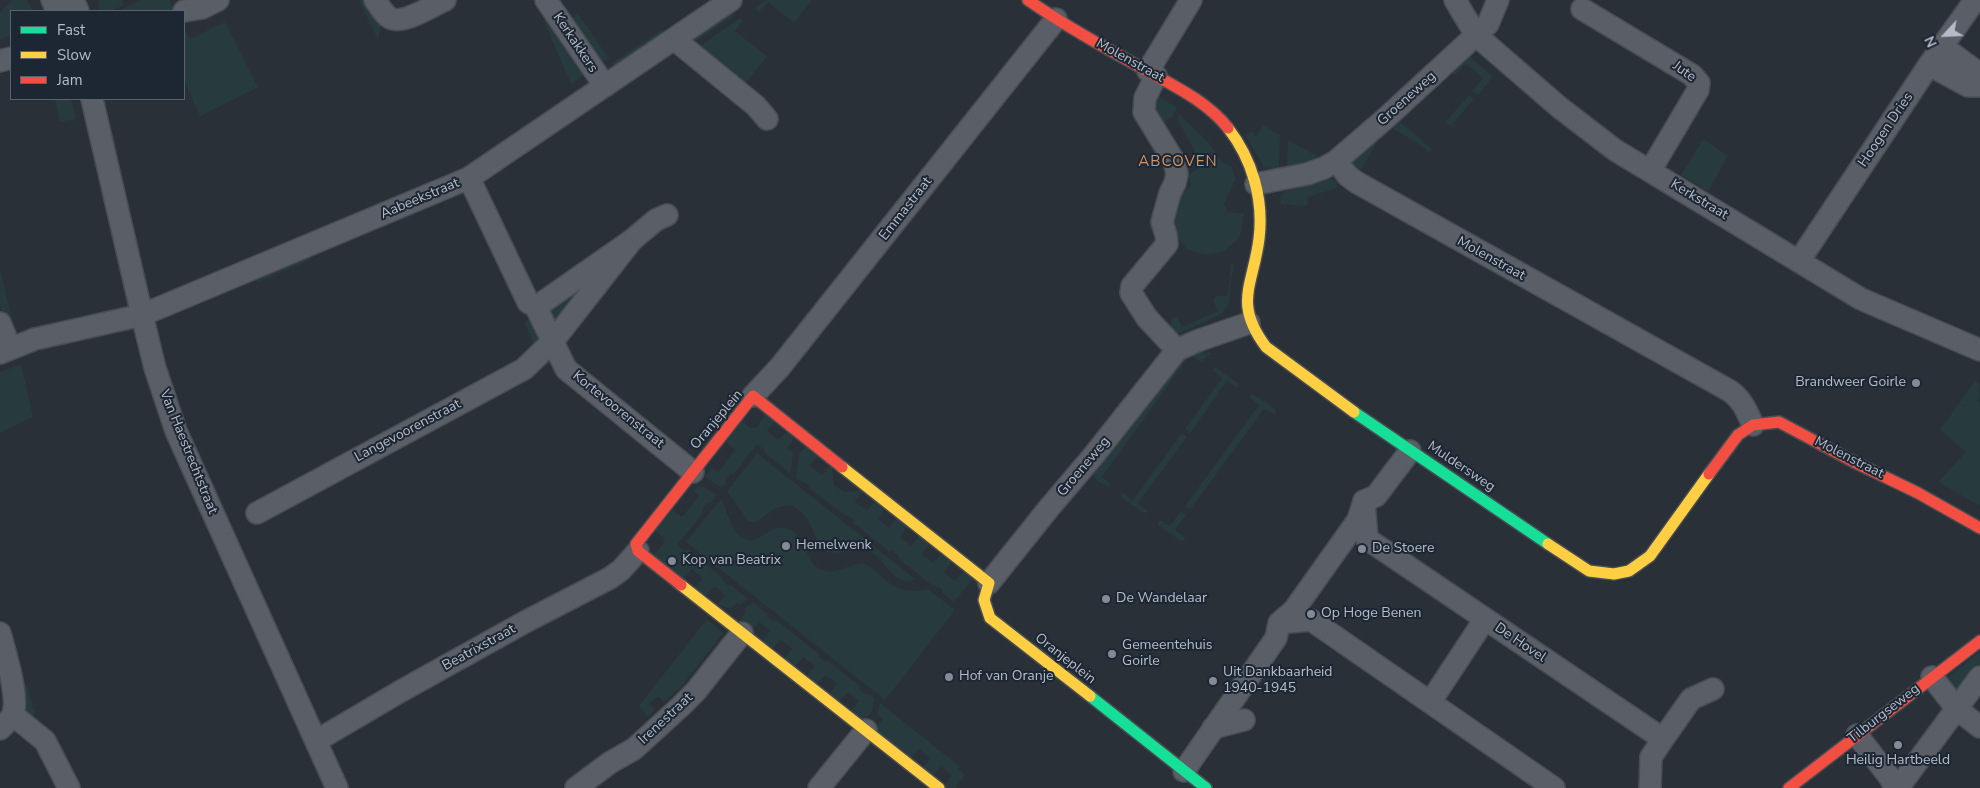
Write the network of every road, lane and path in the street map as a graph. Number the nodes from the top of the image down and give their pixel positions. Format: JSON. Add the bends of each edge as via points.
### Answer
{"nodes":[{"id":1,"x":218,"y":0,"type":"edge"},
{"id":2,"x":376,"y":0,"type":"edge"},
{"id":3,"x":445,"y":0,"type":"edge"},
{"id":4,"x":546,"y":0,"type":"edge"},
{"id":5,"x":731,"y":0,"type":"edge"},
{"id":6,"x":1028,"y":0,"type":"edge"},
{"id":7,"x":1191,"y":0,"type":"edge"},
{"id":8,"x":1455,"y":0,"type":"edge"},
{"id":9,"x":1498,"y":0,"type":"edge"},
{"id":10,"x":1975,"y":0,"type":"edge"},
{"id":11,"x":1582,"y":9,"type":"dead end"},
{"id":12,"x":185,"y":12,"type":"edge"},
{"id":13,"x":1056,"y":19,"type":"junction"},
{"id":14,"x":1476,"y":34,"type":"junction"},
{"id":15,"x":674,"y":39,"type":"junction"},
{"id":16,"x":1943,"y":47,"type":"junction"},
{"id":17,"x":1929,"y":65,"type":"junction"},
{"id":18,"x":1152,"y":74,"type":"junction"},
{"id":19,"x":1980,"y":74,"type":"edge"},
{"id":20,"x":605,"y":86,"type":"junction"},
{"id":21,"x":1980,"y":86,"type":"edge"},
{"id":22,"x":92,"y":100,"type":"edge"},
{"id":23,"x":767,"y":119,"type":"dead end"},
{"id":24,"x":1336,"y":161,"type":"junction"},
{"id":25,"x":1650,"y":171,"type":"junction"},
{"id":26,"x":469,"y":178,"type":"junction"},
{"id":27,"x":1256,"y":184,"type":"junction"},
{"id":28,"x":667,"y":214,"type":"dead end"},
{"id":29,"x":632,"y":240,"type":"junction"},
{"id":30,"x":1799,"y":261,"type":"junction"},
{"id":31,"x":536,"y":307,"type":"junction"},
{"id":32,"x":142,"y":315,"type":"junction"},
{"id":33,"x":0,"y":322,"type":"edge"},
{"id":34,"x":1249,"y":322,"type":"junction"},
{"id":35,"x":553,"y":341,"type":"junction"},
{"id":36,"x":5,"y":350,"type":"edge"},
{"id":37,"x":1177,"y":350,"type":"junction"},
{"id":38,"x":1980,"y":350,"type":"edge"},
{"id":39,"x":753,"y":396,"type":"junction"},
{"id":40,"x":1753,"y":425,"type":"junction"},
{"id":41,"x":1410,"y":451,"type":"junction"},
{"id":42,"x":693,"y":472,"type":"junction"},
{"id":43,"x":1364,"y":501,"type":"junction"},
{"id":44,"x":256,"y":513,"type":"dead end"},
{"id":45,"x":1980,"y":528,"type":"edge"},
{"id":46,"x":638,"y":551,"type":"junction"},
{"id":47,"x":989,"y":583,"type":"junction"},
{"id":48,"x":1485,"y":619,"type":"junction"},
{"id":49,"x":1279,"y":623,"type":"junction"},
{"id":50,"x":0,"y":633,"type":"edge"},
{"id":51,"x":742,"y":633,"type":"junction"},
{"id":52,"x":1980,"y":641,"type":"edge"},
{"id":53,"x":1932,"y":678,"type":"junction"},
{"id":54,"x":1980,"y":678,"type":"edge"},
{"id":55,"x":1712,"y":689,"type":"dead end"},
{"id":56,"x":1430,"y":701,"type":"junction"},
{"id":57,"x":1957,"y":709,"type":"junction"},
{"id":58,"x":1244,"y":720,"type":"dead end"},
{"id":59,"x":6,"y":722,"type":"edge"},
{"id":60,"x":1980,"y":727,"type":"edge"},
{"id":61,"x":1214,"y":728,"type":"junction"},
{"id":62,"x":866,"y":730,"type":"junction"},
{"id":63,"x":1858,"y":735,"type":"junction"},
{"id":64,"x":1663,"y":739,"type":"junction"},
{"id":65,"x":316,"y":741,"type":"junction"},
{"id":66,"x":1184,"y":771,"type":"junction"},
{"id":67,"x":1894,"y":787,"type":"edge"},
{"id":68,"x":68,"y":788,"type":"edge"},
{"id":69,"x":337,"y":788,"type":"edge"},
{"id":70,"x":576,"y":788,"type":"edge"},
{"id":71,"x":819,"y":788,"type":"edge"},
{"id":72,"x":939,"y":788,"type":"edge"},
{"id":73,"x":1206,"y":788,"type":"edge"},
{"id":74,"x":1554,"y":788,"type":"edge"},
{"id":75,"x":1650,"y":788,"type":"edge"},
{"id":76,"x":1789,"y":788,"type":"edge"}],
"edges":[{"from":1,"to":12,"type":"street"},
{"from":2,"to":3,"type":"street","via":[[389,18],[398,20]]},
{"from":4,"to":20,"type":"street","name":"Kerkakkers"},
{"from":5,"to":15,"type":"street","name":"Aabeekstraat"},
{"from":6,"to":13,"type":"street","name":"Molenstraat"},
{"from":7,"to":18,"type":"street"},
{"from":8,"to":14,"type":"street","name":"Kerkstraat"},
{"from":9,"to":14,"type":"street","name":"Groeneweg","via":[[1488,24]]},
{"from":10,"to":16,"type":"street","name":"Hoogen Dries"},
{"from":11,"to":25,"type":"street","name":"Jute","via":[[1699,82],[1698,90]]},
{"from":13,"to":18,"type":"street","name":"Molenstraat"},
{"from":13,"to":39,"type":"street","name":"Emmastraat","via":[[780,367]]},
{"from":14,"to":24,"type":"street","name":"Groeneweg"},
{"from":14,"to":25,"type":"street","name":"Kerkstraat","via":[[1596,137]]},
{"from":15,"to":20,"type":"street","name":"Aabeekstraat"},
{"from":15,"to":23,"type":"street","via":[[756,106]]},
{"from":16,"to":17,"type":"street","name":"Hoogen Dries"},
{"from":16,"to":19,"type":"street"},
{"from":17,"to":21,"type":"street","via":[[1968,86]]},
{"from":17,"to":30,"type":"street","name":"Hoogen Dries"},
{"from":18,"to":27,"type":"street","name":"Molenstraat","via":[[1197,100],[1224,124],[1238,144]]},
{"from":18,"to":37,"type":"street","via":[[1144,112],[1174,161],[1177,174],[1162,222],[1167,244],[1132,286],[1131,293],[1147,318]]},
{"from":20,"to":26,"type":"street","name":"Aabeekstraat"},
{"from":22,"to":32,"type":"street","name":"Van Haestrechtstraat"},
{"from":24,"to":27,"type":"street","via":[[1307,174]]},
{"from":24,"to":40,"type":"street","name":"Molenstraat","via":[[1348,176],[1363,186],[1730,391],[1742,402]]},
{"from":25,"to":30,"type":"street","name":"Kerkstraat"},
{"from":26,"to":31,"type":"street","name":"Kortevoorenstraat","via":[[528,302]]},
{"from":26,"to":32,"type":"street","name":"Aabeekstraat"},
{"from":27,"to":34,"type":"street","via":[[1259,240],[1247,288]]},
{"from":28,"to":29,"type":"street"},
{"from":29,"to":31,"type":"street"},
{"from":29,"to":35,"type":"street"},
{"from":30,"to":38,"type":"street","name":"Kerkstraat","via":[[1876,306]]},
{"from":31,"to":35,"type":"street","name":"Kortevoorenstraat"},
{"from":32,"to":36,"type":"street","name":"Aabeekstraat","via":[[35,339]]},
{"from":32,"to":65,"type":"street","name":"Van Haestrechtstraat","via":[[164,397],[189,463]]},
{"from":33,"to":36,"type":"street"},
{"from":34,"to":37,"type":"street","name":"Groeneweg"},
{"from":34,"to":41,"type":"street","name":"Muldersweg","via":[[1256,335],[1273,352]]},
{"from":35,"to":42,"type":"street","name":"Kortevoorenstraat","via":[[566,369]]},
{"from":35,"to":44,"type":"street","name":"Langevoorenstraat","via":[[524,369]]},
{"from":37,"to":47,"type":"street","name":"Groeneweg"},
{"from":39,"to":42,"type":"street","name":"Oranjeplein"},
{"from":39,"to":47,"type":"street","name":"Oranjeplein"},
{"from":40,"to":41,"type":"street","name":"Muldersweg","via":[[1738,435],[1650,556],[1632,571],[1611,576],[1572,561]]},
{"from":40,"to":45,"type":"street","name":"Molenstraat","via":[[1779,422],[1856,464],[1918,492]]},
{"from":41,"to":43,"type":"street","via":[[1376,496]]},
{"from":42,"to":46,"type":"street","name":"Oranjeplein","via":[[636,544]]},
{"from":43,"to":48,"type":"street","name":"De Hovel","via":[[1366,539]]},
{"from":43,"to":49,"type":"street","via":[[1358,520],[1294,610]]},
{"from":46,"to":51,"type":"street"},
{"from":46,"to":65,"type":"street","name":"Beatrixstraat","via":[[610,578],[442,668]]},
{"from":47,"to":66,"type":"street","name":"Oranjeplein","via":[[982,602],[990,618]]},
{"from":48,"to":56,"type":"street"},
{"from":48,"to":64,"type":"street","name":"De Hovel"},
{"from":49,"to":56,"type":"street","via":[[1312,620]]},
{"from":49,"to":61,"type":"street","via":[[1276,638]]},
{"from":50,"to":59,"type":"street","via":[[14,697]]},
{"from":51,"to":62,"type":"street"},
{"from":51,"to":70,"type":"street","name":"Irenestraat","via":[[680,707],[634,748]]},
{"from":52,"to":53,"type":"street","name":"Tilburgseweg"},
{"from":53,"to":57,"type":"street"},
{"from":53,"to":63,"type":"street","name":"Tilburgseweg"},
{"from":54,"to":57,"type":"street"},
{"from":55,"to":64,"type":"street","via":[[1691,698]]},
{"from":56,"to":74,"type":"street"},
{"from":57,"to":60,"type":"street"},
{"from":57,"to":67,"type":"street","via":[[1900,784]]},
{"from":58,"to":61,"type":"street"},
{"from":59,"to":68,"type":"street","via":[[45,741]]},
{"from":61,"to":66,"type":"street"},
{"from":62,"to":71,"type":"street"},
{"from":62,"to":72,"type":"street"},
{"from":63,"to":67,"type":"street"},
{"from":63,"to":76,"type":"street","name":"Tilburgseweg"},
{"from":64,"to":75,"type":"street","via":[[1651,757]]},
{"from":65,"to":69,"type":"street","name":"Van Haestrechtstraat"},
{"from":66,"to":73,"type":"street","name":"Oranjeplein"}]}
